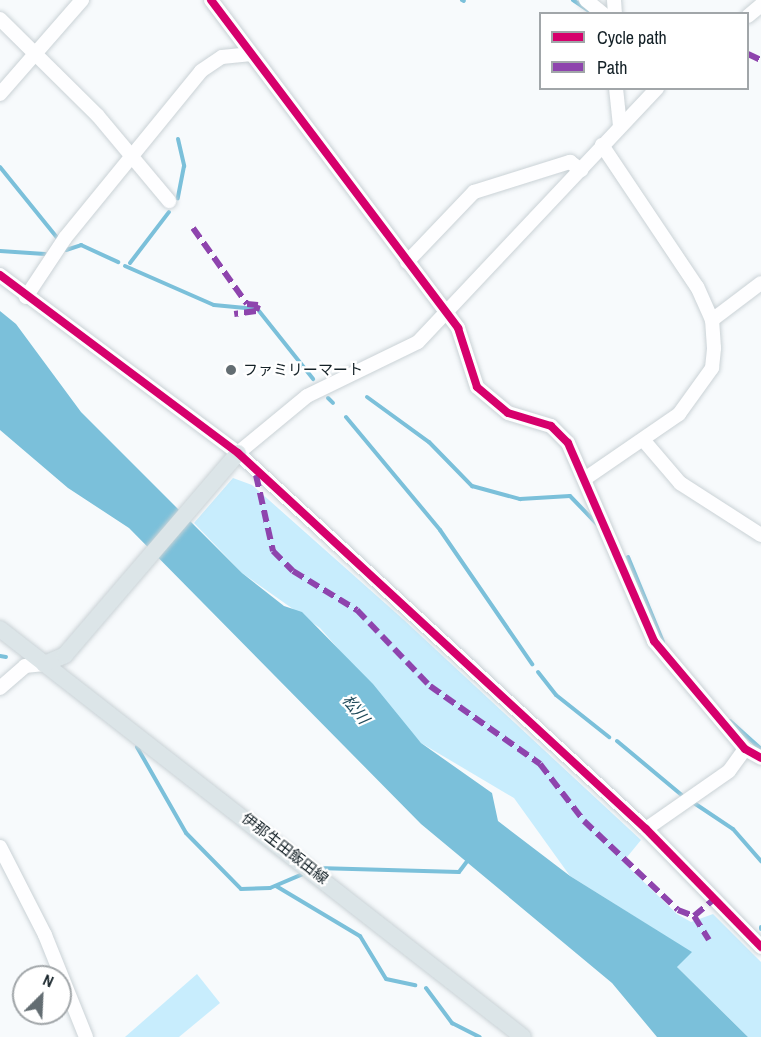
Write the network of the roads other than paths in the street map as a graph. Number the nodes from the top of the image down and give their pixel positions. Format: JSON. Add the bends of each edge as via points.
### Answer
{"nodes":[{"id":1,"x":82,"y":0,"type":"edge"},
{"id":2,"x":211,"y":0,"type":"edge"},
{"id":3,"x":586,"y":0,"type":"edge"},
{"id":4,"x":761,"y":5,"type":"edge"},
{"id":5,"x":601,"y":12,"type":"edge"},
{"id":6,"x":749,"y":14,"type":"edge"},
{"id":7,"x":0,"y":19,"type":"edge"},
{"id":8,"x":249,"y":54,"type":"junction"},
{"id":9,"x":34,"y":55,"type":"junction"},
{"id":10,"x":616,"y":90,"type":"edge"},
{"id":11,"x":655,"y":90,"type":"edge"},
{"id":12,"x":0,"y":94,"type":"edge"},
{"id":13,"x":621,"y":124,"type":"junction"},
{"id":14,"x":602,"y":145,"type":"junction"},
{"id":15,"x":129,"y":156,"type":"junction"},
{"id":16,"x":581,"y":170,"type":"junction"},
{"id":17,"x":169,"y":201,"type":"dead end"},
{"id":18,"x":407,"y":262,"type":"junction"},
{"id":19,"x":0,"y":274,"type":"edge"},
{"id":20,"x":761,"y":283,"type":"edge"},
{"id":21,"x":26,"y":297,"type":"junction"},
{"id":22,"x":448,"y":314,"type":"junction"},
{"id":23,"x":712,"y":320,"type":"junction"},
{"id":24,"x":645,"y":442,"type":"junction"},
{"id":25,"x":238,"y":453,"type":"junction"},
{"id":26,"x":586,"y":478,"type":"junction"},
{"id":27,"x":761,"y":535,"type":"edge"},
{"id":28,"x":0,"y":629,"type":"edge"},
{"id":29,"x":44,"y":664,"type":"junction"},
{"id":30,"x":0,"y":688,"type":"edge"},
{"id":31,"x":745,"y":749,"type":"junction"},
{"id":32,"x":761,"y":758,"type":"edge"},
{"id":33,"x":646,"y":829,"type":"junction"},
{"id":34,"x":0,"y":847,"type":"edge"},
{"id":35,"x":761,"y":947,"type":"edge"},
{"id":36,"x":86,"y":1037,"type":"edge"},
{"id":37,"x":523,"y":1037,"type":"edge"}],
"edges":[{"from":1,"to":9,"type":"street"},
{"from":2,"to":8,"type":"street"},
{"from":3,"to":5,"type":"street"},
{"from":4,"to":6,"type":"street"},
{"from":7,"to":9,"type":"street"},
{"from":8,"to":15,"type":"street","via":[[222,57],[201,71]]},
{"from":8,"to":18,"type":"street"},
{"from":9,"to":12,"type":"street"},
{"from":9,"to":15,"type":"street","via":[[98,116]]},
{"from":10,"to":13,"type":"street"},
{"from":11,"to":13,"type":"street"},
{"from":13,"to":14,"type":"street"},
{"from":14,"to":16,"type":"street"},
{"from":14,"to":23,"type":"street","via":[[674,249]]},
{"from":15,"to":17,"type":"street"},
{"from":15,"to":21,"type":"street"},
{"from":16,"to":18,"type":"street","via":[[570,162],[474,192]]},
{"from":16,"to":22,"type":"street"},
{"from":18,"to":22,"type":"street"},
{"from":19,"to":21,"type":"street"},
{"from":20,"to":23,"type":"street"},
{"from":21,"to":25,"type":"street"},
{"from":22,"to":25,"type":"street","via":[[388,360],[289,407]]},
{"from":22,"to":26,"type":"street","via":[[463,335],[472,379],[487,399],[561,433]]},
{"from":23,"to":24,"type":"street","via":[[712,368],[679,414]]},
{"from":24,"to":26,"type":"street"},
{"from":24,"to":27,"type":"street","via":[[680,483]]},
{"from":25,"to":29,"type":"main road","via":[[65,655]]},
{"from":25,"to":33,"type":"street"},
{"from":26,"to":31,"type":"street","via":[[654,641]]},
{"from":28,"to":29,"type":"main road","name":"伊那生田飯田線"},
{"from":29,"to":30,"type":"street","via":[[25,666]]},
{"from":29,"to":37,"type":"main road","name":"伊那生田飯田線"},
{"from":31,"to":32,"type":"street"},
{"from":31,"to":33,"type":"street","via":[[729,771]]},
{"from":33,"to":35,"type":"street"},
{"from":34,"to":36,"type":"street","via":[[45,935]]}]}
